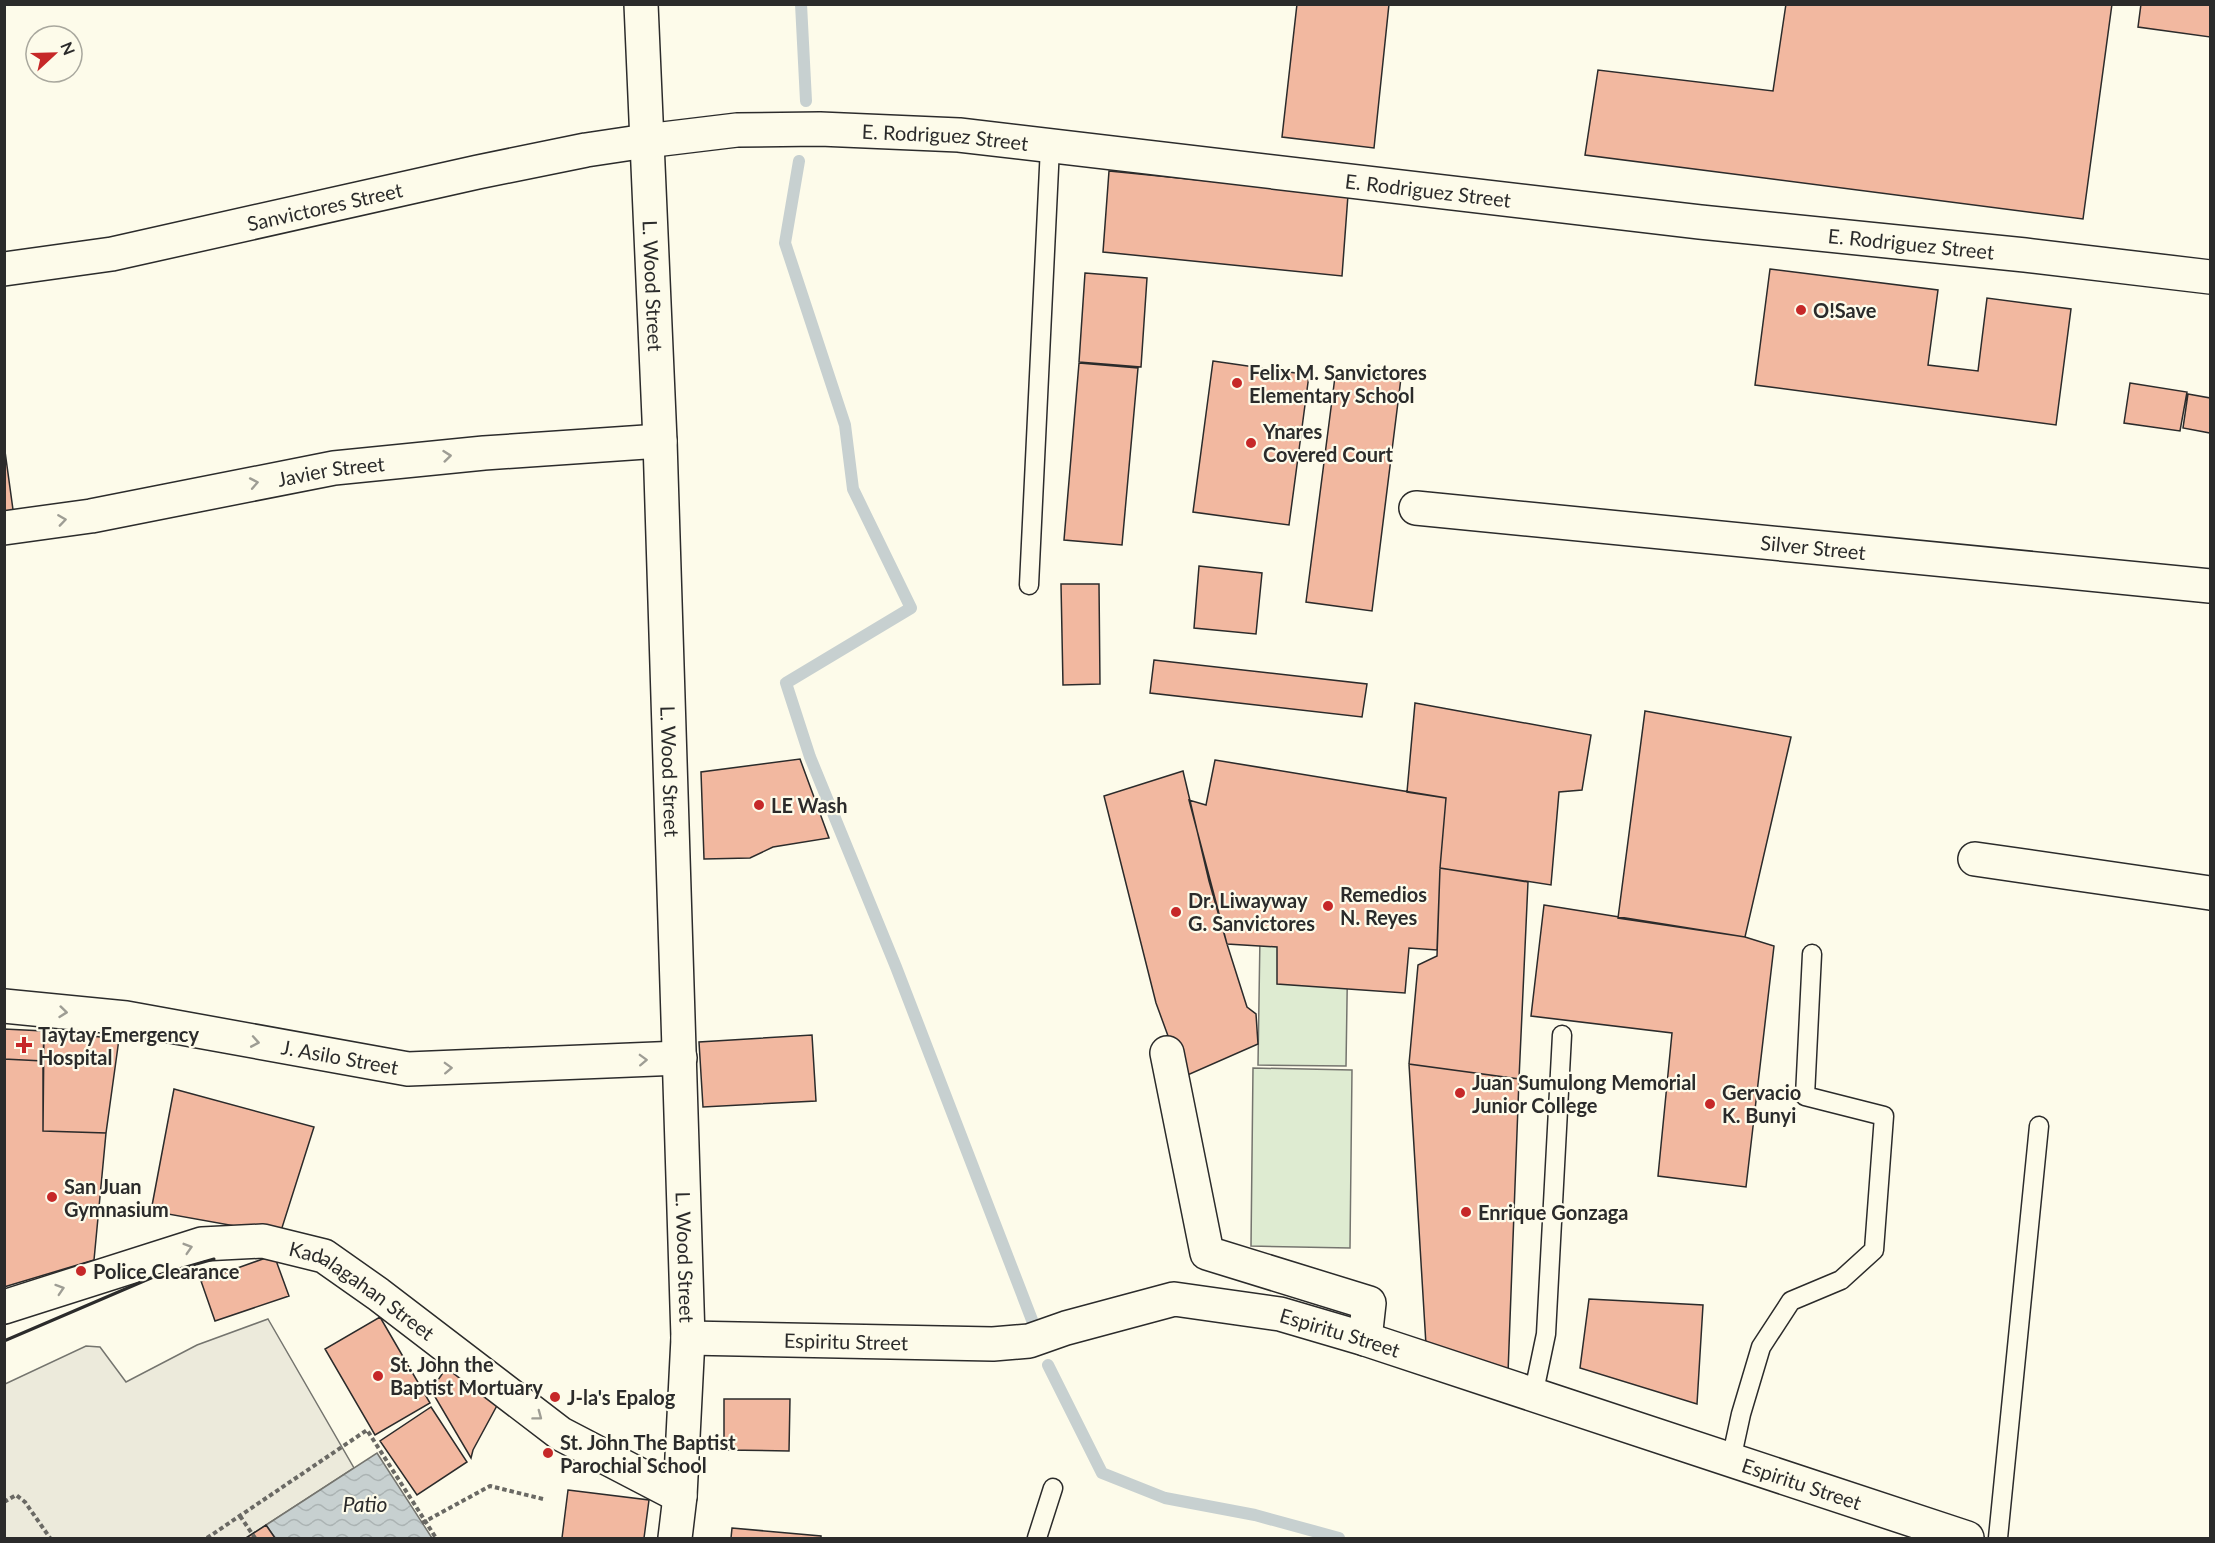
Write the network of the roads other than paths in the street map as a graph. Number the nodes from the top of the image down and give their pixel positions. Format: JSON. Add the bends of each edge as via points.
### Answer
{"nodes":[{"id":1,"x":641,"y":4,"type":"edge"},
{"id":2,"x":646,"y":141,"type":"junction"},
{"id":3,"x":1050,"y":147,"type":"junction"},
{"id":4,"x":4,"y":269,"type":"edge"},
{"id":5,"x":2211,"y":277,"type":"edge"},
{"id":6,"x":660,"y":441,"type":"junction"},
{"id":7,"x":1416,"y":508,"type":"dead end"},
{"id":8,"x":4,"y":528,"type":"edge"},
{"id":9,"x":1029,"y":585,"type":"dead end"},
{"id":10,"x":2211,"y":586,"type":"edge"},
{"id":11,"x":1975,"y":859,"type":"dead end"},
{"id":12,"x":2211,"y":893,"type":"edge"},
{"id":13,"x":1812,"y":954,"type":"dead end"},
{"id":14,"x":4,"y":1006,"type":"edge"},
{"id":15,"x":1562,"y":1035,"type":"dead end"},
{"id":16,"x":1167,"y":1053,"type":"dead end"},
{"id":17,"x":680,"y":1058,"type":"junction"},
{"id":18,"x":2039,"y":1126,"type":"dead end"},
{"id":19,"x":4,"y":1307,"type":"edge"},
{"id":20,"x":688,"y":1338,"type":"junction"},
{"id":21,"x":1365,"y":1339,"type":"junction"},
{"id":22,"x":1533,"y":1396,"type":"junction"},
{"id":23,"x":1731,"y":1460,"type":"junction"},
{"id":24,"x":1053,"y":1488,"type":"dead end"},
{"id":25,"x":680,"y":1496,"type":"junction"},
{"id":26,"x":675,"y":1539,"type":"edge"},
{"id":27,"x":1037,"y":1539,"type":"edge"},
{"id":28,"x":1967,"y":1539,"type":"edge"},
{"id":29,"x":1998,"y":1539,"type":"edge"}],
"edges":[{"from":1,"to":2,"type":"street","name":"L. Wood Street"},
{"from":2,"to":3,"type":"street","name":"E. Rodriguez Street","via":[[736,130],[820,129],[959,135]]},
{"from":2,"to":4,"type":"street","name":"Sanvictores Street","via":[[478,172],[112,254]]},
{"from":2,"to":6,"type":"street","name":"L. Wood Street"},
{"from":3,"to":5,"type":"street","name":"E. Rodriguez Street"},
{"from":3,"to":9,"type":"lane"},
{"from":8,"to":6,"type":"street","name":"Javier Street","one_way":true,"via":[[91,516],[334,468]]},
{"from":6,"to":17,"type":"street","name":"L. Wood Street"},
{"from":7,"to":10,"type":"street","name":"Silver Street"},
{"from":11,"to":12,"type":"street"},
{"from":13,"to":23,"type":"lane","via":[[1805,1096],[1884,1116],[1874,1250],[1841,1280],[1791,1300],[1761,1347]]},
{"from":14,"to":17,"type":"street","name":"J. Asilo Street","one_way":true,"via":[[126,1018],[408,1069]]},
{"from":15,"to":22,"type":"lane","via":[[1546,1334]]},
{"from":16,"to":21,"type":"street","via":[[1207,1253],[1369,1303]]},
{"from":17,"to":20,"type":"street","name":"L. Wood Street"},
{"from":18,"to":29,"type":"lane"},
{"from":19,"to":25,"type":"street","name":"Kadalagahan Street","one_way":true,"via":[[202,1244],[263,1241],[324,1256],[561,1434]]},
{"from":20,"to":21,"type":"street","name":"Espiritu Street","via":[[993,1344],[1029,1341],[1174,1299],[1280,1314]]},
{"from":20,"to":25,"type":"street","name":"L. Wood Street"},
{"from":21,"to":22,"type":"street","name":"Espiritu Street"},
{"from":22,"to":23,"type":"street","name":"Espiritu Street"},
{"from":23,"to":28,"type":"street","name":"Espiritu Street"},
{"from":24,"to":27,"type":"lane"},
{"from":25,"to":26,"type":"street","name":"L. Wood Street"}]}
